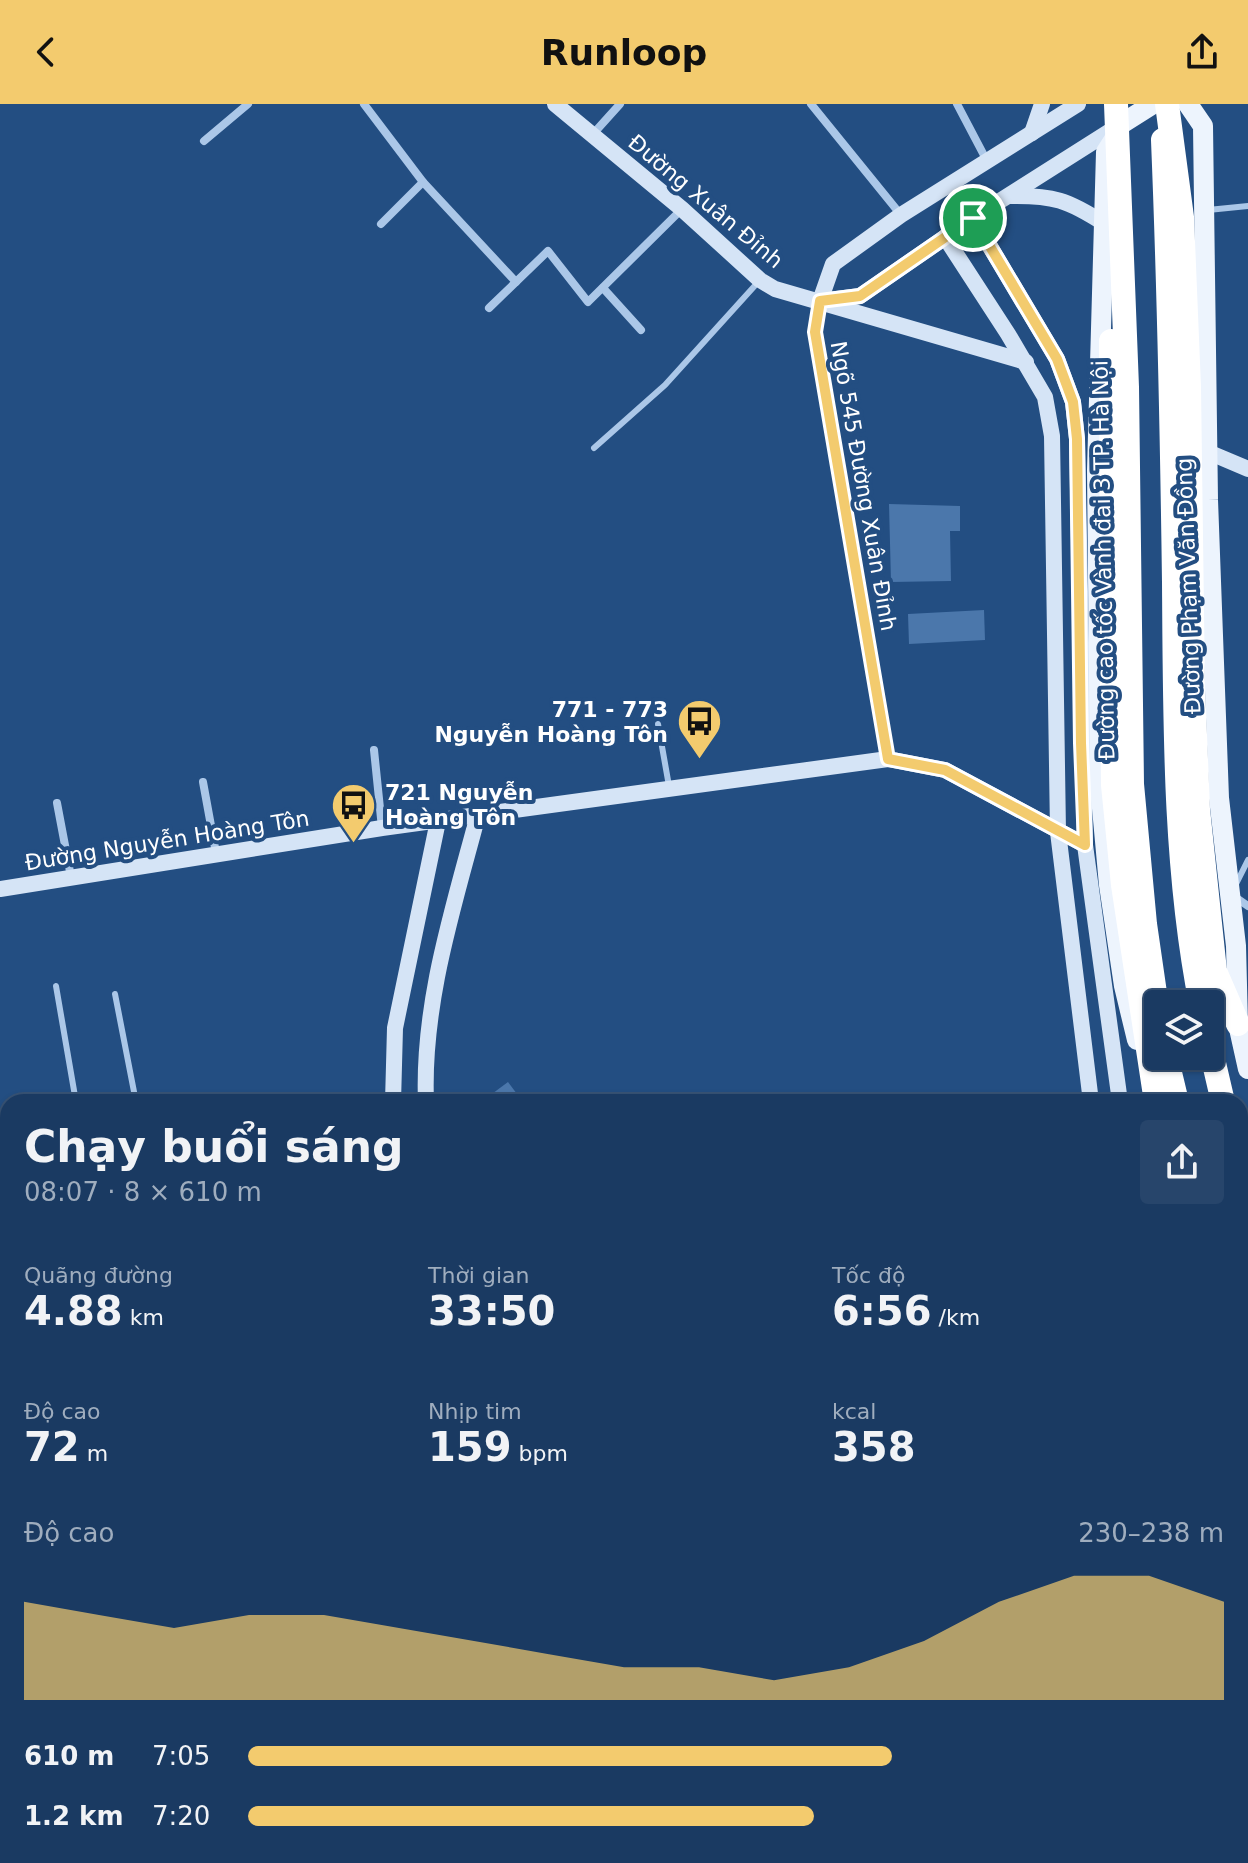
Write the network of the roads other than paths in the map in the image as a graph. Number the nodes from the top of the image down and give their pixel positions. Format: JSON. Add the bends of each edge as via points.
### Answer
{"nodes":[{"id":1,"x":248,"y":104,"type":"edge"},
{"id":2,"x":364,"y":104,"type":"edge"},
{"id":3,"x":555,"y":104,"type":"edge"},
{"id":4,"x":620,"y":104,"type":"edge"},
{"id":5,"x":811,"y":104,"type":"edge"},
{"id":6,"x":957,"y":104,"type":"edge"},
{"id":7,"x":1042,"y":104,"type":"edge"},
{"id":8,"x":1078,"y":104,"type":"edge"},
{"id":9,"x":1153,"y":104,"type":"edge"},
{"id":10,"x":1160,"y":104,"type":"edge"},
{"id":11,"x":1167,"y":104,"type":"edge"},
{"id":12,"x":1188,"y":104,"type":"edge"},
{"id":13,"x":1115,"y":120,"type":"edge"},
{"id":14,"x":1032,"y":133,"type":"junction"},
{"id":15,"x":593,"y":134,"type":"junction"},
{"id":16,"x":204,"y":141,"type":"dead end"},
{"id":17,"x":987,"y":161,"type":"junction"},
{"id":18,"x":423,"y":182,"type":"junction"},
{"id":19,"x":1008,"y":196,"type":"junction"},
{"id":20,"x":1248,"y":206,"type":"edge"},
{"id":21,"x":682,"y":209,"type":"junction"},
{"id":22,"x":1203,"y":211,"type":"junction"},
{"id":23,"x":901,"y":215,"type":"junction"},
{"id":24,"x":973,"y":218,"type":"junction"},
{"id":25,"x":381,"y":224,"type":"dead end"},
{"id":26,"x":1105,"y":224,"type":"junction"},
{"id":27,"x":945,"y":237,"type":"junction"},
{"id":28,"x":760,"y":280,"type":"junction"},
{"id":29,"x":516,"y":282,"type":"junction"},
{"id":30,"x":603,"y":288,"type":"junction"},
{"id":31,"x":820,"y":301,"type":"junction"},
{"id":32,"x":489,"y":308,"type":"dead end"},
{"id":33,"x":641,"y":330,"type":"dead end"},
{"id":34,"x":1026,"y":362,"type":"junction"},
{"id":35,"x":594,"y":448,"type":"dead end"},
{"id":36,"x":1208,"y":452,"type":"junction"},
{"id":37,"x":1248,"y":469,"type":"edge"},
{"id":38,"x":658,"y":724,"type":"dead end"},
{"id":39,"x":374,"y":750,"type":"dead end"},
{"id":40,"x":888,"y":759,"type":"junction"},
{"id":41,"x":203,"y":782,"type":"dead end"},
{"id":42,"x":670,"y":789,"type":"junction"},
{"id":43,"x":57,"y":803,"type":"dead end"},
{"id":44,"x":478,"y":815,"type":"junction"},
{"id":45,"x":438,"y":821,"type":"junction"},
{"id":46,"x":382,"y":828,"type":"junction"},
{"id":47,"x":1058,"y":832,"type":"junction"},
{"id":48,"x":1085,"y":845,"type":"junction"},
{"id":49,"x":216,"y":853,"type":"junction"},
{"id":50,"x":1248,"y":860,"type":"edge"},
{"id":51,"x":71,"y":878,"type":"junction"},
{"id":52,"x":0,"y":889,"type":"edge"},
{"id":53,"x":1239,"y":900,"type":"edge"},
{"id":54,"x":56,"y":986,"type":"dead end"},
{"id":55,"x":1155,"y":990,"type":"edge"},
{"id":56,"x":1199,"y":990,"type":"edge"},
{"id":57,"x":115,"y":994,"type":"dead end"},
{"id":58,"x":1238,"y":1024,"type":"junction"},
{"id":59,"x":1248,"y":1069,"type":"edge"},
{"id":60,"x":1169,"y":1070,"type":"edge"},
{"id":61,"x":1216,"y":1070,"type":"edge"},
{"id":62,"x":75,"y":1094,"type":"edge"},
{"id":63,"x":134,"y":1094,"type":"edge"},
{"id":64,"x":393,"y":1094,"type":"edge"},
{"id":65,"x":426,"y":1094,"type":"edge"},
{"id":66,"x":1090,"y":1094,"type":"edge"},
{"id":67,"x":1119,"y":1094,"type":"edge"},
{"id":68,"x":1154,"y":1094,"type":"edge"},
{"id":69,"x":1155,"y":1094,"type":"edge"},
{"id":70,"x":1156,"y":1094,"type":"edge"},
{"id":71,"x":1175,"y":1094,"type":"edge"},
{"id":72,"x":1221,"y":1094,"type":"edge"}],
"edges":[{"from":1,"to":16,"type":"street"},
{"from":2,"to":18,"type":"street"},
{"from":3,"to":15,"type":"street","name":"Đường Xuân Đỉnh"},
{"from":4,"to":15,"type":"street"},
{"from":5,"to":23,"type":"street"},
{"from":6,"to":17,"type":"street"},
{"from":7,"to":14,"type":"street"},
{"from":8,"to":14,"type":"street","name":"Ngõ 545 Đường Xuân Đỉnh"},
{"from":9,"to":13,"type":"main road"},
{"from":10,"to":56,"type":"highway","via":[[1178,783]]},
{"from":11,"to":58,"type":"highway","bridge":true,"via":[[1182,217],[1198,809],[1215,971]]},
{"from":12,"to":22,"type":"main road","name":"Đường Phạm Văn Đồng","via":[[1203,126]]},
{"from":12,"to":58,"type":"main road","via":[[1167,128],[1181,387],[1191,818],[1208,977]]},
{"from":13,"to":19,"type":"street"},
{"from":13,"to":26,"type":"main road","via":[[1106,152]]},
{"from":13,"to":55,"type":"highway","name":"Đường cao tốc Vành đai 3 TP. Hà Nội","bridge":true,"via":[[1127,387],[1132,784]]},
{"from":13,"to":69,"type":"highway","bridge":true,"via":[[1109,389],[1113,785]]},
{"from":13,"to":70,"type":"main road","via":[[1125,148],[1122,475],[1127,786],[1157,1034]]},
{"from":14,"to":17,"type":"street","name":"Ngõ 545 Đường Xuân Đỉnh"},
{"from":15,"to":21,"type":"street","name":"Đường Xuân Đỉnh"},
{"from":17,"to":23,"type":"street","name":"Ngõ 545 Đường Xuân Đỉnh"},
{"from":18,"to":25,"type":"street"},
{"from":18,"to":29,"type":"street"},
{"from":19,"to":24,"type":"street"},
{"from":19,"to":26,"type":"street","via":[[1060,199]]},
{"from":20,"to":22,"type":"lane"},
{"from":21,"to":28,"type":"street","name":"Đường Xuân Đỉnh"},
{"from":21,"to":30,"type":"street"},
{"from":22,"to":36,"type":"main road","name":"Đường Phạm Văn Đồng"},
{"from":23,"to":31,"type":"street","name":"Ngõ 545 Đường Xuân Đỉnh","via":[[833,264]]},
{"from":24,"to":27,"type":"street"},
{"from":24,"to":48,"type":"street","via":[[1057,359],[1073,402]]},
{"from":26,"to":68,"type":"main road","via":[[1097,470],[1100,786],[1124,986]]},
{"from":27,"to":31,"type":"street","via":[[860,296]]},
{"from":27,"to":34,"type":"street"},
{"from":28,"to":31,"type":"street","name":"Đường Xuân Đỉnh"},
{"from":28,"to":35,"type":"lane","via":[[665,385]]},
{"from":29,"to":30,"type":"street","via":[[548,251],[588,302]]},
{"from":29,"to":32,"type":"street"},
{"from":30,"to":33,"type":"street"},
{"from":31,"to":34,"type":"street","name":"Đường Xuân Đỉnh"},
{"from":31,"to":40,"type":"street","name":"Ngõ 545 Đường Xuân Đỉnh","via":[[815,332]]},
{"from":34,"to":47,"type":"street","via":[[1045,397],[1052,436]]},
{"from":36,"to":37,"type":"street"},
{"from":36,"to":53,"type":"main road","name":"Đường Phạm Văn Đồng","via":[[1219,798]]},
{"from":38,"to":42,"type":"lane"},
{"from":39,"to":46,"type":"street"},
{"from":40,"to":42,"type":"street","name":"Đường Nguyễn Hoàng Tôn"},
{"from":40,"to":47,"type":"street","name":"Đường Nguyễn Hoàng Tôn","via":[[945,770]]},
{"from":41,"to":49,"type":"street"},
{"from":42,"to":44,"type":"street","name":"Đường Nguyễn Hoàng Tôn"},
{"from":43,"to":51,"type":"street"},
{"from":44,"to":45,"type":"street","name":"Đường Nguyễn Hoàng Tôn"},
{"from":44,"to":65,"type":"street","via":[[428,1026]]},
{"from":45,"to":46,"type":"street","name":"Đường Nguyễn Hoàng Tôn"},
{"from":45,"to":64,"type":"street","via":[[395,1028]]},
{"from":46,"to":49,"type":"street","name":"Đường Nguyễn Hoàng Tôn"},
{"from":47,"to":48,"type":"street","name":"Đường Nguyễn Hoàng Tôn"},
{"from":47,"to":66,"type":"street"},
{"from":48,"to":67,"type":"street"},
{"from":49,"to":51,"type":"street","name":"Đường Nguyễn Hoàng Tôn"},
{"from":50,"to":53,"type":"lane"},
{"from":51,"to":52,"type":"street","name":"Đường Nguyễn Hoàng Tôn"},
{"from":53,"to":58,"type":"main road","name":"Đường Phạm Văn Đồng"},
{"from":54,"to":62,"type":"lane"},
{"from":57,"to":63,"type":"lane"},
{"from":58,"to":59,"type":"main road","name":"Đường Phạm Văn Đồng"},
{"from":60,"to":71,"type":"highway"},
{"from":61,"to":72,"type":"highway"}]}
